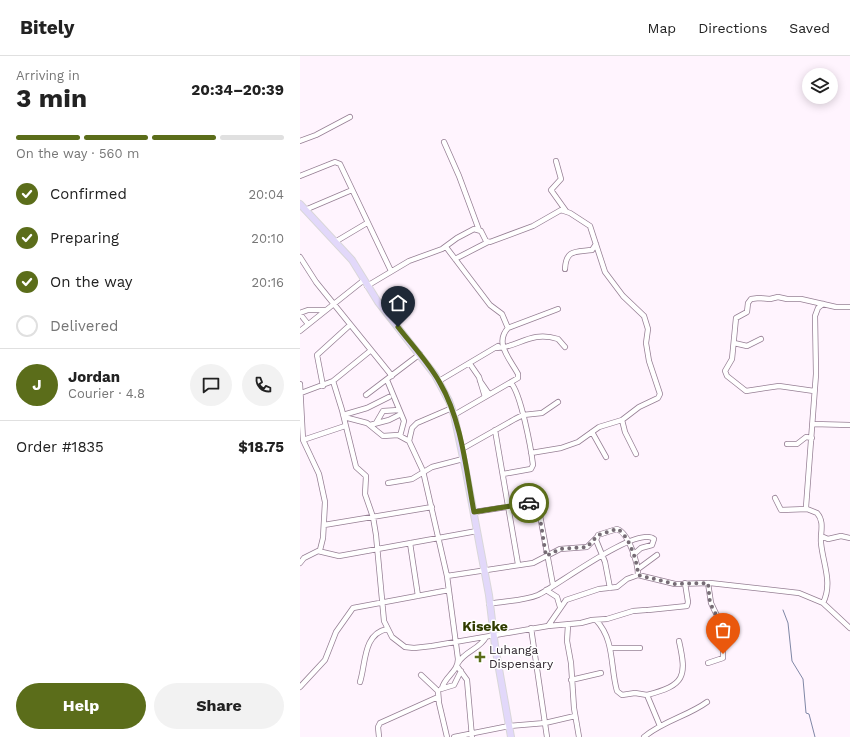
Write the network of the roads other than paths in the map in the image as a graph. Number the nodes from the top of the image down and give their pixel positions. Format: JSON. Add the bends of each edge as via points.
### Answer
{"nodes":[{"id":1,"x":350,"y":116,"type":"dead end"},
{"id":2,"x":300,"y":141,"type":"edge"},
{"id":3,"x":444,"y":142,"type":"dead end"},
{"id":4,"x":556,"y":161,"type":"dead end"},
{"id":5,"x":300,"y":176,"type":"edge"},
{"id":6,"x":352,"y":190,"type":"junction"},
{"id":7,"x":300,"y":204,"type":"edge"},
{"id":8,"x":306,"y":210,"type":"junction"},
{"id":9,"x":566,"y":211,"type":"junction"},
{"id":10,"x":367,"y":223,"type":"junction"},
{"id":11,"x":479,"y":230,"type":"junction"},
{"id":12,"x":335,"y":242,"type":"junction"},
{"id":13,"x":488,"y":242,"type":"junction"},
{"id":14,"x":596,"y":244,"type":"junction"},
{"id":15,"x":446,"y":247,"type":"junction"},
{"id":16,"x":455,"y":259,"type":"junction"},
{"id":17,"x":301,"y":261,"type":"edge"},
{"id":18,"x":565,"y":269,"type":"dead end"},
{"id":19,"x":391,"y":271,"type":"junction"},
{"id":20,"x":365,"y":283,"type":"junction"},
{"id":21,"x":334,"y":304,"type":"junction"},
{"id":22,"x":823,"y":304,"type":"junction"},
{"id":23,"x":850,"y":308,"type":"edge"},
{"id":24,"x":558,"y":309,"type":"dead end"},
{"id":25,"x":325,"y":310,"type":"junction"},
{"id":26,"x":300,"y":313,"type":"edge"},
{"id":27,"x":308,"y":324,"type":"junction"},
{"id":28,"x":350,"y":325,"type":"junction"},
{"id":29,"x":508,"y":328,"type":"junction"},
{"id":30,"x":300,"y":331,"type":"edge"},
{"id":31,"x":761,"y":339,"type":"dead end"},
{"id":32,"x":734,"y":343,"type":"junction"},
{"id":33,"x":503,"y":345,"type":"junction"},
{"id":34,"x":565,"y":347,"type":"dead end"},
{"id":35,"x":370,"y":351,"type":"junction"},
{"id":36,"x":420,"y":354,"type":"junction"},
{"id":37,"x":470,"y":364,"type":"junction"},
{"id":38,"x":392,"y":376,"type":"junction"},
{"id":39,"x":387,"y":380,"type":"junction"},
{"id":40,"x":332,"y":381,"type":"junction"},
{"id":41,"x":439,"y":381,"type":"junction"},
{"id":42,"x":511,"y":383,"type":"junction"},
{"id":43,"x":300,"y":384,"type":"edge"},
{"id":44,"x":323,"y":386,"type":"junction"},
{"id":45,"x":814,"y":391,"type":"junction"},
{"id":46,"x":301,"y":393,"type":"junction"},
{"id":47,"x":366,"y":395,"type":"dead end"},
{"id":48,"x":487,"y":396,"type":"junction"},
{"id":49,"x":389,"y":397,"type":"dead end"},
{"id":50,"x":558,"y":402,"type":"dead end"},
{"id":51,"x":452,"y":408,"type":"junction"},
{"id":52,"x":400,"y":412,"type":"junction"},
{"id":53,"x":454,"y":415,"type":"junction"},
{"id":54,"x":523,"y":415,"type":"junction"},
{"id":55,"x":344,"y":416,"type":"junction"},
{"id":56,"x":622,"y":420,"type":"junction"},
{"id":57,"x":376,"y":423,"type":"junction"},
{"id":58,"x":813,"y":424,"type":"junction"},
{"id":59,"x":370,"y":425,"type":"junction"},
{"id":60,"x":850,"y":425,"type":"edge"},
{"id":61,"x":346,"y":426,"type":"junction"},
{"id":62,"x":495,"y":430,"type":"junction"},
{"id":63,"x":592,"y":432,"type":"junction"},
{"id":64,"x":400,"y":436,"type":"junction"},
{"id":65,"x":812,"y":438,"type":"junction"},
{"id":66,"x":303,"y":440,"type":"junction"},
{"id":67,"x":409,"y":440,"type":"junction"},
{"id":68,"x":787,"y":444,"type":"dead end"},
{"id":69,"x":462,"y":449,"type":"junction"},
{"id":70,"x":530,"y":453,"type":"junction"},
{"id":71,"x":636,"y":454,"type":"dead end"},
{"id":72,"x":606,"y":457,"type":"dead end"},
{"id":73,"x":463,"y":459,"type":"junction"},
{"id":74,"x":423,"y":471,"type":"junction"},
{"id":75,"x":503,"y":474,"type":"junction"},
{"id":76,"x":388,"y":483,"type":"dead end"},
{"id":77,"x":775,"y":498,"type":"dead end"},
{"id":78,"x":509,"y":506,"type":"junction"},
{"id":79,"x":432,"y":507,"type":"junction"},
{"id":80,"x":807,"y":509,"type":"junction"},
{"id":81,"x":474,"y":512,"type":"junction"},
{"id":82,"x":373,"y":517,"type":"junction"},
{"id":83,"x":324,"y":526,"type":"junction"},
{"id":84,"x":477,"y":531,"type":"junction"},
{"id":85,"x":821,"y":536,"type":"junction"},
{"id":86,"x":439,"y":538,"type":"junction"},
{"id":87,"x":596,"y":538,"type":"junction"},
{"id":88,"x":850,"y":538,"type":"edge"},
{"id":89,"x":628,"y":542,"type":"junction"},
{"id":90,"x":410,"y":543,"type":"junction"},
{"id":91,"x":377,"y":549,"type":"junction"},
{"id":92,"x":320,"y":550,"type":"junction"},
{"id":93,"x":634,"y":555,"type":"junction"},
{"id":94,"x":657,"y":555,"type":"dead end"},
{"id":95,"x":546,"y":556,"type":"junction"},
{"id":96,"x":602,"y":556,"type":"junction"},
{"id":97,"x":300,"y":562,"type":"edge"},
{"id":98,"x":518,"y":564,"type":"junction"},
{"id":99,"x":638,"y":569,"type":"junction"},
{"id":100,"x":484,"y":571,"type":"junction"},
{"id":101,"x":638,"y":575,"type":"junction"},
{"id":102,"x":447,"y":576,"type":"junction"},
{"id":103,"x":685,"y":583,"type":"junction"},
{"id":104,"x":708,"y":583,"type":"junction"},
{"id":105,"x":553,"y":585,"type":"junction"},
{"id":106,"x":610,"y":588,"type":"junction"},
{"id":107,"x":449,"y":590,"type":"junction"},
{"id":108,"x":546,"y":590,"type":"junction"},
{"id":109,"x":418,"y":596,"type":"junction"},
{"id":110,"x":382,"y":603,"type":"junction"},
{"id":111,"x":823,"y":603,"type":"junction"},
{"id":112,"x":489,"y":604,"type":"junction"},
{"id":113,"x":560,"y":607,"type":"junction"},
{"id":114,"x":596,"y":620,"type":"junction"},
{"id":115,"x":568,"y":625,"type":"junction"},
{"id":116,"x":548,"y":626,"type":"junction"},
{"id":117,"x":531,"y":628,"type":"junction"},
{"id":118,"x":850,"y":628,"type":"edge"},
{"id":119,"x":387,"y":629,"type":"junction"},
{"id":120,"x":490,"y":636,"type":"junction"},
{"id":121,"x":678,"y":641,"type":"dead end"},
{"id":122,"x":455,"y":642,"type":"junction"},
{"id":123,"x":611,"y":648,"type":"junction"},
{"id":124,"x":640,"y":648,"type":"dead end"},
{"id":125,"x":708,"y":663,"type":"dead end"},
{"id":126,"x":458,"y":665,"type":"junction"},
{"id":127,"x":461,"y":671,"type":"junction"},
{"id":128,"x":601,"y":673,"type":"dead end"},
{"id":129,"x":421,"y":675,"type":"dead end"},
{"id":130,"x":571,"y":680,"type":"junction"},
{"id":131,"x":360,"y":682,"type":"dead end"},
{"id":132,"x":300,"y":687,"type":"edge"},
{"id":133,"x":440,"y":689,"type":"junction"},
{"id":134,"x":647,"y":695,"type":"junction"},
{"id":135,"x":438,"y":697,"type":"junction"},
{"id":136,"x":707,"y":702,"type":"dead end"},
{"id":137,"x":575,"y":716,"type":"junction"},
{"id":138,"x":545,"y":723,"type":"junction"},
{"id":139,"x":509,"y":726,"type":"junction"},
{"id":140,"x":660,"y":726,"type":"junction"},
{"id":141,"x":472,"y":735,"type":"edge"},
{"id":142,"x":379,"y":737,"type":"edge"},
{"id":143,"x":447,"y":737,"type":"edge"},
{"id":144,"x":454,"y":737,"type":"edge"},
{"id":145,"x":511,"y":737,"type":"edge"},
{"id":146,"x":548,"y":737,"type":"edge"},
{"id":147,"x":579,"y":737,"type":"edge"},
{"id":148,"x":644,"y":737,"type":"edge"}],
"edges":[{"from":1,"to":2,"type":"street"},
{"from":3,"to":11,"type":"street"},
{"from":4,"to":9,"type":"street","via":[[561,179],[551,190]]},
{"from":5,"to":6,"type":"street","via":[[338,162]]},
{"from":6,"to":8,"type":"street"},
{"from":6,"to":10,"type":"street"},
{"from":7,"to":8,"type":"main road"},
{"from":8,"to":12,"type":"main road"},
{"from":9,"to":13,"type":"street","via":[[557,211],[532,226]]},
{"from":9,"to":14,"type":"street","via":[[590,226]]},
{"from":10,"to":12,"type":"street"},
{"from":10,"to":19,"type":"street"},
{"from":11,"to":13,"type":"street"},
{"from":11,"to":15,"type":"street","via":[[472,230]]},
{"from":12,"to":20,"type":"main road","via":[[352,260]]},
{"from":13,"to":16,"type":"street"},
{"from":14,"to":18,"type":"street","via":[[592,250],[570,254]]},
{"from":14,"to":56,"type":"street","via":[[605,272],[623,296],[641,312],[646,322],[648,356],[660,392],[658,398],[639,407]]},
{"from":15,"to":16,"type":"street"},
{"from":15,"to":19,"type":"street"},
{"from":16,"to":29,"type":"street","via":[[490,305],[502,314]]},
{"from":17,"to":21,"type":"street"},
{"from":19,"to":20,"type":"street"},
{"from":20,"to":21,"type":"street"},
{"from":20,"to":36,"type":"main road"},
{"from":21,"to":25,"type":"street"},
{"from":21,"to":28,"type":"street"},
{"from":22,"to":23,"type":"street"},
{"from":22,"to":32,"type":"street","via":[[804,299],[778,297],[751,299],[748,311],[735,320]]},
{"from":22,"to":45,"type":"street","via":[[815,316],[817,359]]},
{"from":24,"to":29,"type":"street"},
{"from":25,"to":26,"type":"street","via":[[308,310]]},
{"from":25,"to":27,"type":"street"},
{"from":26,"to":27,"type":"street"},
{"from":27,"to":30,"type":"street"},
{"from":28,"to":35,"type":"street"},
{"from":28,"to":44,"type":"street","via":[[317,355]]},
{"from":29,"to":33,"type":"street","via":[[503,334]]},
{"from":31,"to":32,"type":"street","via":[[748,346]]},
{"from":32,"to":45,"type":"street","via":[[732,358],[725,373],[745,391],[779,386]]},
{"from":33,"to":34,"type":"street","via":[[535,337],[558,339]]},
{"from":33,"to":37,"type":"street"},
{"from":33,"to":42,"type":"street","via":[[518,374],[518,378]]},
{"from":35,"to":38,"type":"street"},
{"from":35,"to":40,"type":"street"},
{"from":36,"to":38,"type":"street"},
{"from":36,"to":41,"type":"main road"},
{"from":37,"to":41,"type":"street"},
{"from":37,"to":48,"type":"street"},
{"from":38,"to":39,"type":"street"},
{"from":39,"to":47,"type":"street"},
{"from":39,"to":52,"type":"street"},
{"from":40,"to":44,"type":"street"},
{"from":40,"to":55,"type":"street"},
{"from":41,"to":51,"type":"main road"},
{"from":42,"to":48,"type":"street"},
{"from":42,"to":54,"type":"street","via":[[516,390]]},
{"from":43,"to":46,"type":"street"},
{"from":44,"to":46,"type":"street"},
{"from":45,"to":58,"type":"street"},
{"from":46,"to":66,"type":"street"},
{"from":48,"to":53,"type":"street"},
{"from":49,"to":55,"type":"street"},
{"from":50,"to":54,"type":"street","via":[[542,413]]},
{"from":51,"to":53,"type":"main road"},
{"from":51,"to":67,"type":"street","via":[[417,423],[412,428]]},
{"from":52,"to":57,"type":"street","via":[[389,420]]},
{"from":52,"to":57,"type":"street","via":[[383,411]]},
{"from":52,"to":64,"type":"street","via":[[404,423]]},
{"from":53,"to":69,"type":"main road"},
{"from":54,"to":62,"type":"street"},
{"from":54,"to":70,"type":"street"},
{"from":55,"to":59,"type":"street"},
{"from":55,"to":61,"type":"street"},
{"from":56,"to":63,"type":"street","via":[[599,427]]},
{"from":56,"to":71,"type":"street"},
{"from":57,"to":59,"type":"street"},
{"from":58,"to":60,"type":"street"},
{"from":58,"to":65,"type":"street"},
{"from":59,"to":64,"type":"street","via":[[383,436]]},
{"from":61,"to":66,"type":"street"},
{"from":61,"to":82,"type":"street","via":[[356,468],[366,476],[365,494]]},
{"from":62,"to":69,"type":"street"},
{"from":62,"to":75,"type":"street"},
{"from":63,"to":70,"type":"street","via":[[570,445]]},
{"from":63,"to":72,"type":"street"},
{"from":64,"to":67,"type":"street"},
{"from":65,"to":68,"type":"street","via":[[806,437],[797,444]]},
{"from":65,"to":80,"type":"street"},
{"from":66,"to":83,"type":"street","via":[[319,474],[325,502]]},
{"from":67,"to":74,"type":"street"},
{"from":69,"to":73,"type":"main road"},
{"from":70,"to":75,"type":"street","via":[[533,465],[531,469]]},
{"from":73,"to":74,"type":"street"},
{"from":73,"to":81,"type":"main road"},
{"from":74,"to":76,"type":"street","via":[[416,478]]},
{"from":74,"to":79,"type":"street"},
{"from":75,"to":78,"type":"street"},
{"from":77,"to":80,"type":"street","via":[[781,510]]},
{"from":78,"to":81,"type":"street"},
{"from":78,"to":95,"type":"street","via":[[532,503],[538,505]]},
{"from":78,"to":98,"type":"street"},
{"from":79,"to":82,"type":"street"},
{"from":79,"to":86,"type":"street"},
{"from":80,"to":85,"type":"street","via":[[819,515],[822,524]]},
{"from":81,"to":84,"type":"main road"},
{"from":82,"to":83,"type":"street"},
{"from":82,"to":91,"type":"street"},
{"from":83,"to":92,"type":"street"},
{"from":84,"to":86,"type":"street"},
{"from":84,"to":100,"type":"main road"},
{"from":85,"to":88,"type":"street","via":[[828,539],[841,536]]},
{"from":85,"to":111,"type":"street","via":[[828,588]]},
{"from":86,"to":90,"type":"street"},
{"from":86,"to":102,"type":"street"},
{"from":87,"to":89,"type":"street","via":[[617,529]]},
{"from":87,"to":95,"type":"street","via":[[587,547],[560,549]]},
{"from":87,"to":96,"type":"street"},
{"from":89,"to":93,"type":"street"},
{"from":89,"to":93,"type":"street","via":[[649,536],[654,539],[652,545],[642,548]]},
{"from":89,"to":96,"type":"street"},
{"from":90,"to":91,"type":"street"},
{"from":90,"to":109,"type":"street"},
{"from":91,"to":92,"type":"street","via":[[339,556]]},
{"from":91,"to":110,"type":"street"},
{"from":92,"to":97,"type":"street"},
{"from":93,"to":99,"type":"street"},
{"from":94,"to":99,"type":"street"},
{"from":95,"to":98,"type":"street","via":[[538,562]]},
{"from":95,"to":105,"type":"street"},
{"from":96,"to":105,"type":"street"},
{"from":96,"to":106,"type":"street"},
{"from":98,"to":100,"type":"street"},
{"from":99,"to":101,"type":"street"},
{"from":100,"to":102,"type":"street"},
{"from":100,"to":112,"type":"main road"},
{"from":101,"to":103,"type":"street","via":[[675,584]]},
{"from":101,"to":106,"type":"street","via":[[617,587]]},
{"from":102,"to":107,"type":"street"},
{"from":103,"to":104,"type":"street"},
{"from":103,"to":114,"type":"street","via":[[687,606],[633,611]]},
{"from":104,"to":111,"type":"street","via":[[799,592]]},
{"from":104,"to":125,"type":"street","via":[[710,603],[721,624],[724,648],[721,659]]},
{"from":105,"to":108,"type":"street"},
{"from":106,"to":113,"type":"street","via":[[574,596]]},
{"from":107,"to":109,"type":"street"},
{"from":107,"to":122,"type":"street"},
{"from":108,"to":112,"type":"street","via":[[533,597]]},
{"from":108,"to":113,"type":"street","via":[[557,597]]},
{"from":109,"to":110,"type":"street"},
{"from":110,"to":119,"type":"street"},
{"from":110,"to":132,"type":"street","via":[[351,609],[336,632],[325,660]]},
{"from":111,"to":118,"type":"street"},
{"from":112,"to":120,"type":"main road"},
{"from":113,"to":116,"type":"street"},
{"from":114,"to":115,"type":"street"},
{"from":114,"to":123,"type":"street","via":[[604,629]]},
{"from":115,"to":116,"type":"street"},
{"from":115,"to":130,"type":"street"},
{"from":116,"to":117,"type":"street"},
{"from":117,"to":120,"type":"street"},
{"from":117,"to":138,"type":"street"},
{"from":119,"to":122,"type":"street","via":[[399,644],[405,647]]},
{"from":119,"to":131,"type":"street","via":[[376,634],[367,646]]},
{"from":120,"to":122,"type":"street"},
{"from":120,"to":126,"type":"street","via":[[463,656]]},
{"from":120,"to":139,"type":"main road"},
{"from":121,"to":134,"type":"street","via":[[682,668],[679,682]]},
{"from":122,"to":126,"type":"street"},
{"from":123,"to":124,"type":"street"},
{"from":123,"to":134,"type":"street","via":[[615,684],[619,694]]},
{"from":126,"to":127,"type":"street"},
{"from":126,"to":133,"type":"street","via":[[444,680]]},
{"from":127,"to":133,"type":"street","via":[[454,685]]},
{"from":127,"to":141,"type":"street","via":[[467,680]]},
{"from":128,"to":130,"type":"street"},
{"from":129,"to":133,"type":"street"},
{"from":130,"to":137,"type":"street"},
{"from":133,"to":135,"type":"street"},
{"from":134,"to":140,"type":"street"},
{"from":135,"to":142,"type":"street","via":[[380,723]]},
{"from":135,"to":143,"type":"street"},
{"from":136,"to":140,"type":"street"},
{"from":137,"to":138,"type":"street"},
{"from":137,"to":147,"type":"street"},
{"from":138,"to":139,"type":"street"},
{"from":138,"to":146,"type":"street"},
{"from":139,"to":141,"type":"street"},
{"from":139,"to":145,"type":"main road"},
{"from":140,"to":148,"type":"street"},
{"from":141,"to":144,"type":"street"}]}
